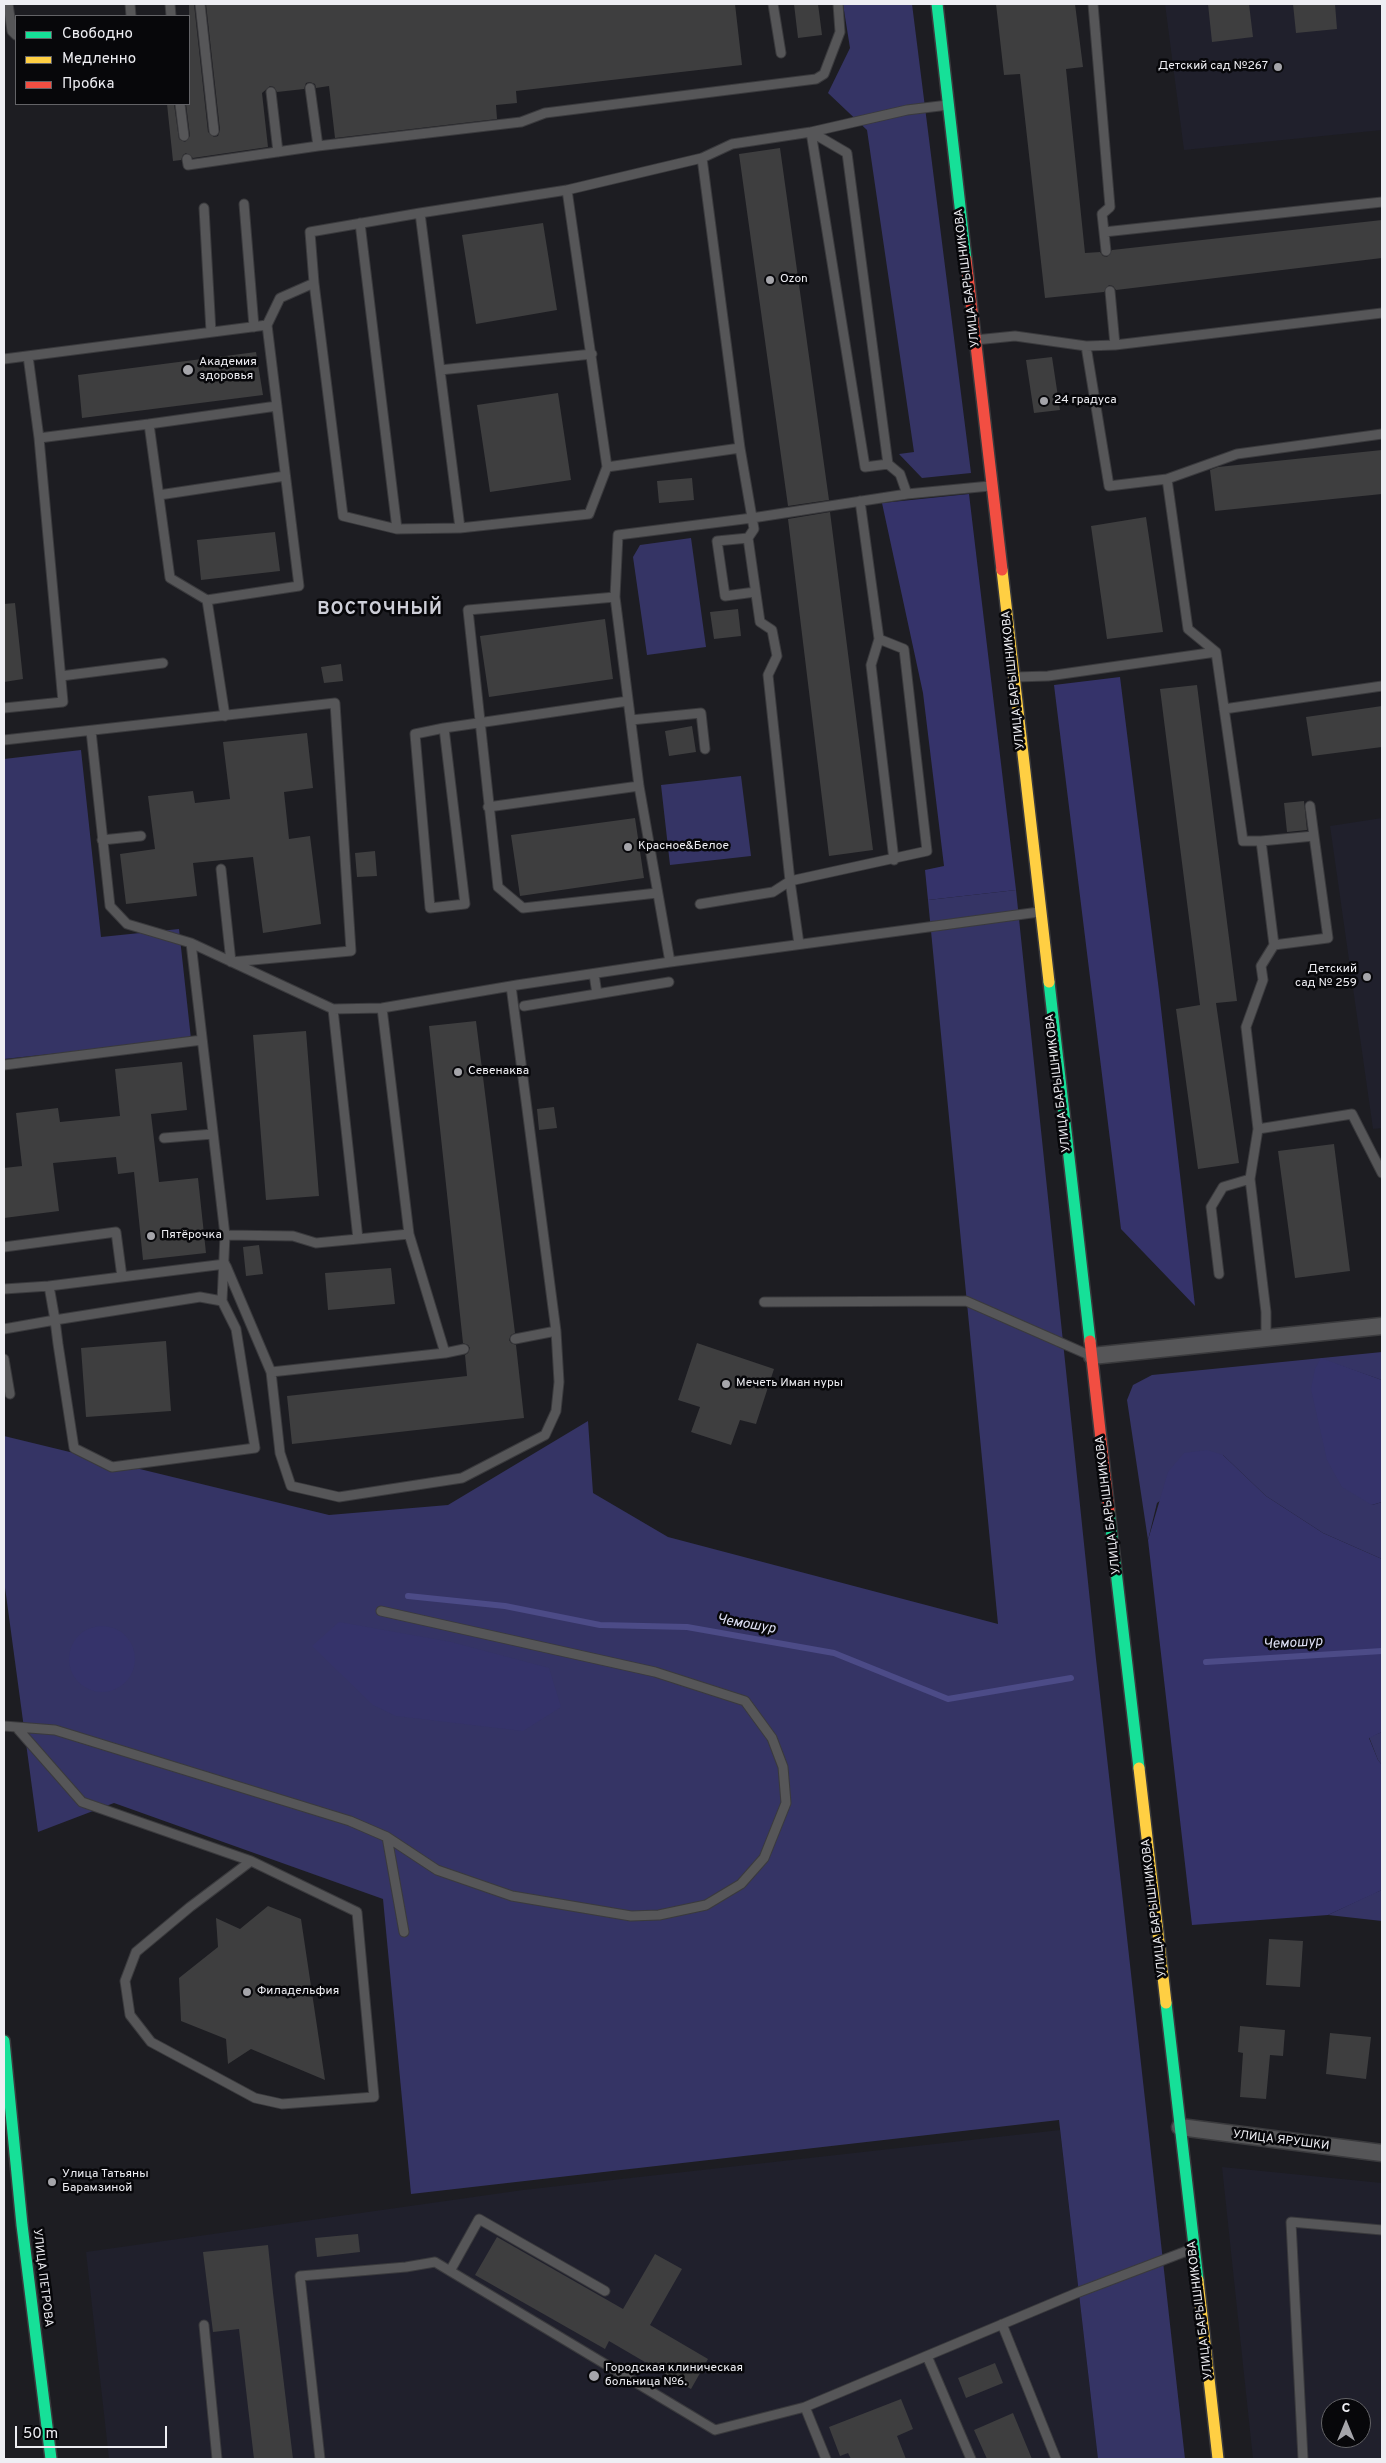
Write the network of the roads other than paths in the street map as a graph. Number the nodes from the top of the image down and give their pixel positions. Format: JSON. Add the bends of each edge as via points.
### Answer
{"nodes":[{"id":1,"x":8,"y":4,"type":"edge"},
{"id":2,"x":200,"y":4,"type":"edge"},
{"id":3,"x":773,"y":4,"type":"edge"},
{"id":4,"x":838,"y":4,"type":"edge"},
{"id":5,"x":937,"y":4,"type":"edge"},
{"id":6,"x":1093,"y":4,"type":"edge"},
{"id":7,"x":15,"y":34,"type":"edge"},
{"id":8,"x":781,"y":53,"type":"dead end"},
{"id":9,"x":310,"y":88,"type":"dead end"},
{"id":10,"x":271,"y":92,"type":"dead end"},
{"id":11,"x":180,"y":105,"type":"edge"},
{"id":12,"x":948,"y":105,"type":"junction"},
{"id":13,"x":214,"y":131,"type":"dead end"},
{"id":14,"x":812,"y":132,"type":"junction"},
{"id":15,"x":184,"y":136,"type":"dead end"},
{"id":16,"x":318,"y":146,"type":"junction"},
{"id":17,"x":278,"y":152,"type":"junction"},
{"id":18,"x":702,"y":158,"type":"junction"},
{"id":19,"x":187,"y":160,"type":"dead end"},
{"id":20,"x":567,"y":190,"type":"junction"},
{"id":21,"x":1382,"y":202,"type":"edge"},
{"id":22,"x":244,"y":204,"type":"dead end"},
{"id":23,"x":204,"y":208,"type":"dead end"},
{"id":24,"x":420,"y":213,"type":"junction"},
{"id":25,"x":360,"y":222,"type":"junction"},
{"id":26,"x":1104,"y":232,"type":"junction"},
{"id":27,"x":1106,"y":251,"type":"dead end"},
{"id":28,"x":314,"y":282,"type":"junction"},
{"id":29,"x":1110,"y":291,"type":"dead end"},
{"id":30,"x":1382,"y":314,"type":"edge"},
{"id":31,"x":267,"y":325,"type":"junction"},
{"id":32,"x":254,"y":327,"type":"junction"},
{"id":33,"x":211,"y":332,"type":"junction"},
{"id":34,"x":975,"y":340,"type":"junction"},
{"id":35,"x":1115,"y":345,"type":"junction"},
{"id":36,"x":1086,"y":346,"type":"junction"},
{"id":37,"x":592,"y":354,"type":"junction"},
{"id":38,"x":28,"y":356,"type":"junction"},
{"id":39,"x":4,"y":359,"type":"edge"},
{"id":40,"x":440,"y":370,"type":"junction"},
{"id":41,"x":277,"y":406,"type":"junction"},
{"id":42,"x":149,"y":424,"type":"junction"},
{"id":43,"x":1382,"y":434,"type":"edge"},
{"id":44,"x":39,"y":438,"type":"junction"},
{"id":45,"x":740,"y":448,"type":"junction"},
{"id":46,"x":888,"y":464,"type":"junction"},
{"id":47,"x":607,"y":467,"type":"junction"},
{"id":48,"x":285,"y":476,"type":"junction"},
{"id":49,"x":1167,"y":479,"type":"junction"},
{"id":50,"x":993,"y":486,"type":"junction"},
{"id":51,"x":907,"y":494,"type":"junction"},
{"id":52,"x":159,"y":495,"type":"junction"},
{"id":53,"x":860,"y":501,"type":"junction"},
{"id":54,"x":752,"y":518,"type":"junction"},
{"id":55,"x":460,"y":528,"type":"junction"},
{"id":56,"x":397,"y":529,"type":"junction"},
{"id":57,"x":748,"y":538,"type":"junction"},
{"id":58,"x":755,"y":592,"type":"junction"},
{"id":59,"x":615,"y":597,"type":"junction"},
{"id":60,"x":207,"y":600,"type":"junction"},
{"id":61,"x":879,"y":639,"type":"junction"},
{"id":62,"x":1216,"y":652,"type":"junction"},
{"id":63,"x":163,"y":663,"type":"dead end"},
{"id":64,"x":61,"y":676,"type":"junction"},
{"id":65,"x":1014,"y":677,"type":"junction"},
{"id":66,"x":1382,"y":686,"type":"edge"},
{"id":67,"x":628,"y":701,"type":"junction"},
{"id":68,"x":4,"y":708,"type":"edge"},
{"id":69,"x":1224,"y":709,"type":"junction"},
{"id":70,"x":225,"y":716,"type":"junction"},
{"id":71,"x":631,"y":720,"type":"junction"},
{"id":72,"x":479,"y":723,"type":"junction"},
{"id":73,"x":444,"y":728,"type":"junction"},
{"id":74,"x":91,"y":730,"type":"junction"},
{"id":75,"x":4,"y":740,"type":"edge"},
{"id":76,"x":705,"y":749,"type":"dead end"},
{"id":77,"x":639,"y":786,"type":"junction"},
{"id":78,"x":1310,"y":806,"type":"dead end"},
{"id":79,"x":488,"y":808,"type":"junction"},
{"id":80,"x":141,"y":836,"type":"dead end"},
{"id":81,"x":1314,"y":836,"type":"junction"},
{"id":82,"x":102,"y":840,"type":"junction"},
{"id":83,"x":1261,"y":841,"type":"junction"},
{"id":84,"x":894,"y":860,"type":"junction"},
{"id":85,"x":220,"y":870,"type":"dead end"},
{"id":86,"x":790,"y":881,"type":"junction"},
{"id":87,"x":657,"y":893,"type":"junction"},
{"id":88,"x":700,"y":904,"type":"dead end"},
{"id":89,"x":1039,"y":912,"type":"junction"},
{"id":90,"x":191,"y":943,"type":"junction"},
{"id":91,"x":799,"y":944,"type":"junction"},
{"id":92,"x":1274,"y":945,"type":"junction"},
{"id":93,"x":231,"y":962,"type":"junction"},
{"id":94,"x":670,"y":962,"type":"junction"},
{"id":95,"x":594,"y":974,"type":"junction"},
{"id":96,"x":669,"y":982,"type":"dead end"},
{"id":97,"x":511,"y":986,"type":"junction"},
{"id":98,"x":597,"y":994,"type":"junction"},
{"id":99,"x":524,"y":1006,"type":"dead end"},
{"id":100,"x":382,"y":1008,"type":"junction"},
{"id":101,"x":333,"y":1009,"type":"junction"},
{"id":102,"x":202,"y":1040,"type":"junction"},
{"id":103,"x":4,"y":1065,"type":"edge"},
{"id":104,"x":1258,"y":1129,"type":"junction"},
{"id":105,"x":214,"y":1134,"type":"junction"},
{"id":106,"x":164,"y":1138,"type":"dead end"},
{"id":107,"x":1382,"y":1174,"type":"edge"},
{"id":108,"x":1250,"y":1179,"type":"junction"},
{"id":109,"x":410,"y":1234,"type":"junction"},
{"id":110,"x":225,"y":1235,"type":"junction"},
{"id":111,"x":358,"y":1238,"type":"junction"},
{"id":112,"x":4,"y":1247,"type":"edge"},
{"id":113,"x":225,"y":1264,"type":"junction"},
{"id":114,"x":1219,"y":1274,"type":"dead end"},
{"id":115,"x":122,"y":1277,"type":"junction"},
{"id":116,"x":49,"y":1286,"type":"junction"},
{"id":117,"x":4,"y":1289,"type":"edge"},
{"id":118,"x":222,"y":1301,"type":"junction"},
{"id":119,"x":764,"y":1302,"type":"dead end"},
{"id":120,"x":55,"y":1320,"type":"junction"},
{"id":121,"x":1382,"y":1326,"type":"edge"},
{"id":122,"x":4,"y":1329,"type":"edge"},
{"id":123,"x":556,"y":1331,"type":"junction"},
{"id":124,"x":1266,"y":1338,"type":"junction"},
{"id":125,"x":515,"y":1339,"type":"dead end"},
{"id":126,"x":464,"y":1349,"type":"dead end"},
{"id":127,"x":445,"y":1353,"type":"junction"},
{"id":128,"x":1092,"y":1356,"type":"junction"},
{"id":129,"x":4,"y":1359,"type":"edge"},
{"id":130,"x":271,"y":1372,"type":"junction"},
{"id":131,"x":10,"y":1394,"type":"dead end"},
{"id":132,"x":381,"y":1611,"type":"dead end"},
{"id":133,"x":4,"y":1726,"type":"edge"},
{"id":134,"x":17,"y":1728,"type":"junction"},
{"id":135,"x":387,"y":1837,"type":"junction"},
{"id":136,"x":251,"y":1861,"type":"junction"},
{"id":137,"x":404,"y":1932,"type":"dead end"},
{"id":138,"x":4,"y":2041,"type":"edge"},
{"id":139,"x":8,"y":2107,"type":"edge"},
{"id":140,"x":1180,"y":2128,"type":"junction"},
{"id":141,"x":1382,"y":2153,"type":"edge"},
{"id":142,"x":1382,"y":2230,"type":"edge"},
{"id":143,"x":1194,"y":2248,"type":"junction"},
{"id":144,"x":450,"y":2271,"type":"junction"},
{"id":145,"x":605,"y":2292,"type":"dead end"},
{"id":146,"x":1002,"y":2324,"type":"junction"},
{"id":147,"x":204,"y":2325,"type":"dead end"},
{"id":148,"x":927,"y":2356,"type":"junction"},
{"id":149,"x":805,"y":2407,"type":"junction"},
{"id":150,"x":51,"y":2459,"type":"edge"},
{"id":151,"x":217,"y":2459,"type":"edge"},
{"id":152,"x":320,"y":2459,"type":"edge"},
{"id":153,"x":826,"y":2459,"type":"edge"},
{"id":154,"x":971,"y":2459,"type":"edge"},
{"id":155,"x":1056,"y":2459,"type":"edge"},
{"id":156,"x":1218,"y":2459,"type":"edge"},
{"id":157,"x":1303,"y":2459,"type":"edge"}],
"edges":[{"from":1,"to":7,"type":"lane"},
{"from":2,"to":13,"type":"lane"},
{"from":3,"to":8,"type":"lane"},
{"from":4,"to":16,"type":"lane","via":[[840,32],[824,74],[816,79],[545,113],[521,122]]},
{"from":5,"to":12,"type":"street","name":"УЛИЦА БАРЫШНИКОВА"},
{"from":6,"to":26,"type":"lane","via":[[1110,207],[1102,214]]},
{"from":9,"to":16,"type":"lane"},
{"from":10,"to":17,"type":"lane"},
{"from":11,"to":15,"type":"lane"},
{"from":12,"to":14,"type":"lane","via":[[907,110]]},
{"from":12,"to":34,"type":"street","name":"УЛИЦА БАРЫШНИКОВА"},
{"from":14,"to":18,"type":"lane","via":[[732,144]]},
{"from":14,"to":46,"type":"lane","via":[[847,153]]},
{"from":14,"to":46,"type":"lane","via":[[865,467]]},
{"from":16,"to":17,"type":"lane"},
{"from":17,"to":19,"type":"lane","via":[[188,165]]},
{"from":18,"to":20,"type":"lane"},
{"from":18,"to":45,"type":"lane"},
{"from":20,"to":24,"type":"lane"},
{"from":20,"to":37,"type":"lane"},
{"from":21,"to":26,"type":"lane"},
{"from":22,"to":32,"type":"lane"},
{"from":23,"to":33,"type":"lane"},
{"from":24,"to":25,"type":"lane"},
{"from":24,"to":40,"type":"lane"},
{"from":25,"to":28,"type":"lane","via":[[310,232]]},
{"from":25,"to":56,"type":"lane"},
{"from":26,"to":27,"type":"lane"},
{"from":28,"to":31,"type":"lane","via":[[280,298]]},
{"from":28,"to":56,"type":"lane","via":[[343,516]]},
{"from":29,"to":35,"type":"lane"},
{"from":30,"to":35,"type":"lane"},
{"from":31,"to":32,"type":"lane"},
{"from":31,"to":41,"type":"lane"},
{"from":32,"to":33,"type":"lane"},
{"from":33,"to":38,"type":"lane"},
{"from":34,"to":36,"type":"lane","via":[[1014,336]]},
{"from":34,"to":50,"type":"street","name":"УЛИЦА БАРЫШНИКОВА"},
{"from":35,"to":36,"type":"lane"},
{"from":36,"to":49,"type":"lane","via":[[1109,486]]},
{"from":37,"to":40,"type":"lane"},
{"from":37,"to":47,"type":"lane"},
{"from":38,"to":39,"type":"lane"},
{"from":38,"to":44,"type":"lane"},
{"from":40,"to":55,"type":"lane"},
{"from":41,"to":42,"type":"lane"},
{"from":41,"to":48,"type":"lane"},
{"from":42,"to":44,"type":"lane"},
{"from":42,"to":52,"type":"lane"},
{"from":43,"to":49,"type":"lane","via":[[1237,454]]},
{"from":44,"to":64,"type":"lane"},
{"from":45,"to":47,"type":"lane"},
{"from":45,"to":54,"type":"lane"},
{"from":46,"to":51,"type":"lane","via":[[900,474]]},
{"from":47,"to":55,"type":"lane","via":[[589,514]]},
{"from":48,"to":52,"type":"lane"},
{"from":48,"to":60,"type":"lane","via":[[299,586]]},
{"from":49,"to":62,"type":"lane","via":[[1188,628]]},
{"from":50,"to":51,"type":"lane"},
{"from":50,"to":65,"type":"street","name":"УЛИЦА БАРЫШНИКОВА"},
{"from":51,"to":53,"type":"lane"},
{"from":52,"to":60,"type":"lane","via":[[170,578]]},
{"from":53,"to":54,"type":"lane"},
{"from":53,"to":61,"type":"lane"},
{"from":54,"to":57,"type":"lane","via":[[754,528]]},
{"from":54,"to":59,"type":"lane","via":[[618,535]]},
{"from":55,"to":56,"type":"lane"},
{"from":57,"to":58,"type":"lane"},
{"from":57,"to":58,"type":"lane","via":[[717,541],[725,596]]},
{"from":58,"to":86,"type":"lane","via":[[760,622],[772,630],[777,656],[768,675]]},
{"from":59,"to":67,"type":"lane"},
{"from":59,"to":72,"type":"lane","via":[[468,610]]},
{"from":60,"to":70,"type":"lane"},
{"from":61,"to":84,"type":"lane","via":[[871,665]]},
{"from":61,"to":84,"type":"lane","via":[[904,649],[928,851]]},
{"from":62,"to":65,"type":"lane","via":[[1048,676]]},
{"from":62,"to":69,"type":"lane"},
{"from":63,"to":64,"type":"lane"},
{"from":64,"to":68,"type":"lane","via":[[63,702]]},
{"from":65,"to":89,"type":"street","name":"УЛИЦА БАРЫШНИКОВА"},
{"from":66,"to":69,"type":"lane"},
{"from":67,"to":71,"type":"lane"},
{"from":67,"to":72,"type":"lane"},
{"from":69,"to":83,"type":"lane","via":[[1243,841]]},
{"from":70,"to":74,"type":"lane"},
{"from":70,"to":93,"type":"lane","via":[[335,703],[351,952]]},
{"from":71,"to":76,"type":"lane","via":[[701,713]]},
{"from":71,"to":77,"type":"lane"},
{"from":72,"to":73,"type":"lane"},
{"from":72,"to":79,"type":"lane"},
{"from":73,"to":73,"type":"lane","via":[[465,904],[430,908],[415,734]]},
{"from":74,"to":75,"type":"lane"},
{"from":74,"to":82,"type":"lane"},
{"from":77,"to":79,"type":"lane"},
{"from":77,"to":87,"type":"lane"},
{"from":78,"to":81,"type":"lane"},
{"from":79,"to":87,"type":"lane","via":[[498,887],[523,908]]},
{"from":80,"to":82,"type":"lane"},
{"from":81,"to":83,"type":"lane"},
{"from":81,"to":92,"type":"lane","via":[[1328,938]]},
{"from":82,"to":90,"type":"lane","via":[[110,906],[127,924]]},
{"from":83,"to":92,"type":"lane"},
{"from":84,"to":86,"type":"lane"},
{"from":85,"to":93,"type":"lane"},
{"from":86,"to":88,"type":"lane","via":[[773,892]]},
{"from":86,"to":91,"type":"lane"},
{"from":87,"to":94,"type":"lane"},
{"from":89,"to":91,"type":"lane"},
{"from":89,"to":128,"type":"street","name":"УЛИЦА БАРЫШНИКОВА"},
{"from":90,"to":93,"type":"lane"},
{"from":90,"to":102,"type":"lane"},
{"from":91,"to":94,"type":"lane"},
{"from":92,"to":104,"type":"lane","via":[[1261,966],[1263,980],[1246,1027]]},
{"from":93,"to":101,"type":"lane"},
{"from":94,"to":95,"type":"lane"},
{"from":95,"to":97,"type":"lane"},
{"from":95,"to":98,"type":"lane"},
{"from":96,"to":98,"type":"lane"},
{"from":97,"to":100,"type":"lane"},
{"from":97,"to":123,"type":"lane"},
{"from":98,"to":99,"type":"lane"},
{"from":100,"to":101,"type":"lane"},
{"from":100,"to":109,"type":"lane"},
{"from":101,"to":111,"type":"lane"},
{"from":102,"to":103,"type":"lane"},
{"from":102,"to":105,"type":"lane"},
{"from":104,"to":107,"type":"lane","via":[[1352,1114]]},
{"from":104,"to":108,"type":"lane"},
{"from":105,"to":106,"type":"lane"},
{"from":105,"to":110,"type":"lane"},
{"from":108,"to":114,"type":"lane","via":[[1223,1187],[1211,1207]]},
{"from":108,"to":124,"type":"lane","via":[[1266,1312]]},
{"from":109,"to":111,"type":"lane"},
{"from":109,"to":127,"type":"lane"},
{"from":110,"to":111,"type":"lane","via":[[294,1236],[316,1243]]},
{"from":110,"to":113,"type":"lane"},
{"from":112,"to":115,"type":"lane","via":[[116,1232]]},
{"from":113,"to":115,"type":"lane"},
{"from":113,"to":118,"type":"lane"},
{"from":113,"to":130,"type":"lane"},
{"from":115,"to":116,"type":"lane"},
{"from":116,"to":117,"type":"lane"},
{"from":116,"to":120,"type":"lane"},
{"from":118,"to":120,"type":"lane","via":[[200,1297]]},
{"from":118,"to":120,"type":"lane","via":[[236,1329],[255,1448],[121,1466],[112,1467],[74,1448]]},
{"from":119,"to":128,"type":"lane","via":[[966,1301]]},
{"from":120,"to":122,"type":"lane"},
{"from":121,"to":124,"type":"street"},
{"from":123,"to":125,"type":"lane"},
{"from":123,"to":130,"type":"lane","via":[[559,1382],[556,1411],[545,1435],[462,1478],[339,1497],[291,1486],[280,1453]]},
{"from":124,"to":128,"type":"street"},
{"from":126,"to":127,"type":"lane"},
{"from":127,"to":130,"type":"lane"},
{"from":128,"to":140,"type":"street","name":"УЛИЦА БАРЫШНИКОВА"},
{"from":129,"to":131,"type":"lane"},
{"from":132,"to":135,"type":"lane","via":[[655,1672],[745,1701],[772,1738],[783,1766],[786,1803],[764,1858],[741,1884],[706,1905],[658,1915],[631,1916],[512,1896],[437,1870]]},
{"from":133,"to":134,"type":"lane"},
{"from":134,"to":135,"type":"lane","via":[[55,1730],[350,1821]]},
{"from":134,"to":136,"type":"lane","via":[[82,1802]]},
{"from":135,"to":137,"type":"lane"},
{"from":136,"to":136,"type":"lane","via":[[357,1912],[374,2097],[282,2104],[255,2098],[152,2042],[130,2015],[125,1981],[136,1952]]},
{"from":138,"to":139,"type":"street","name":"УЛИЦА ПЕТРОВА"},
{"from":139,"to":150,"type":"street","name":"УЛИЦА ПЕТРОВА"},
{"from":140,"to":141,"type":"street","name":"УЛИЦА ЯРУШКИ"},
{"from":140,"to":143,"type":"street","name":"УЛИЦА БАРЫШНИКОВА"},
{"from":142,"to":157,"type":"lane","via":[[1291,2222]]},
{"from":143,"to":146,"type":"lane"},
{"from":143,"to":156,"type":"street","name":"УЛИЦА БАРЫШНИКОВА"},
{"from":144,"to":145,"type":"lane","via":[[479,2219]]},
{"from":144,"to":149,"type":"lane","via":[[715,2430]]},
{"from":144,"to":152,"type":"lane","via":[[434,2262],[300,2276]]},
{"from":146,"to":148,"type":"lane"},
{"from":146,"to":155,"type":"lane"},
{"from":147,"to":151,"type":"lane"},
{"from":148,"to":149,"type":"lane"},
{"from":148,"to":154,"type":"lane"},
{"from":149,"to":153,"type":"lane"}]}
